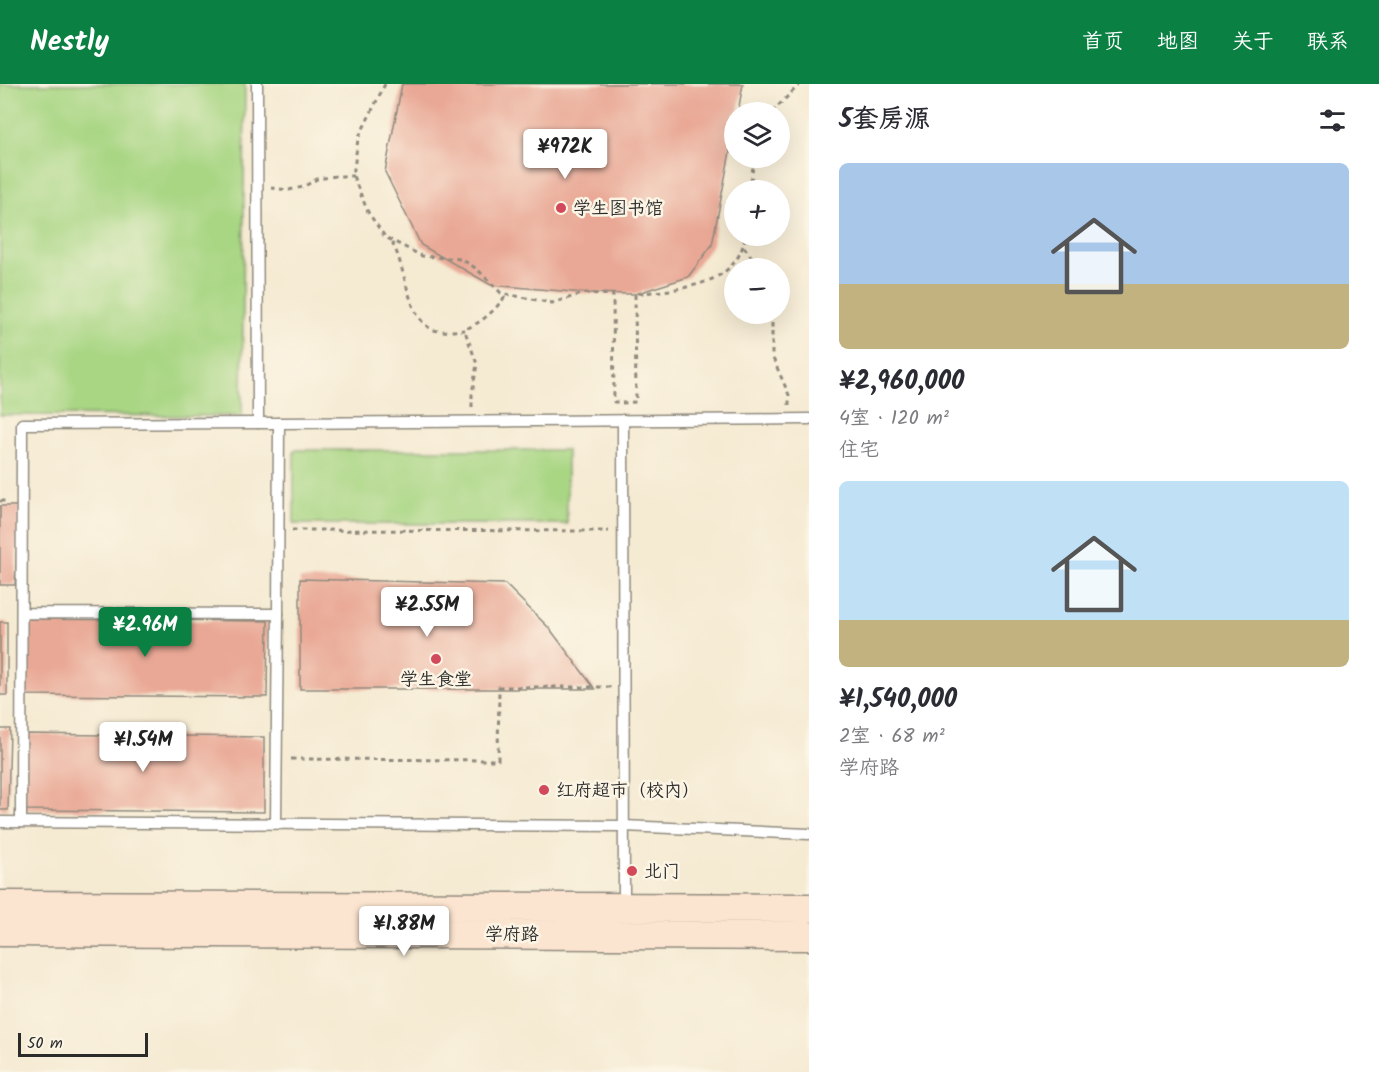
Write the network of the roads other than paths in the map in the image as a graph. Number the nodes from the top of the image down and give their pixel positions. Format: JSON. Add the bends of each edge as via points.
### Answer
{"nodes":[{"id":1,"x":257,"y":84,"type":"edge"},
{"id":2,"x":809,"y":419,"type":"edge"},
{"id":3,"x":623,"y":420,"type":"junction"},
{"id":4,"x":258,"y":423,"type":"junction"},
{"id":5,"x":279,"y":423,"type":"junction"},
{"id":6,"x":22,"y":613,"type":"junction"},
{"id":7,"x":278,"y":614,"type":"junction"},
{"id":8,"x":0,"y":822,"type":"edge"},
{"id":9,"x":21,"y":822,"type":"junction"},
{"id":10,"x":276,"y":824,"type":"junction"},
{"id":11,"x":623,"y":826,"type":"junction"},
{"id":12,"x":809,"y":834,"type":"edge"},
{"id":13,"x":0,"y":905,"type":"edge"},
{"id":14,"x":624,"y":907,"type":"junction"},
{"id":15,"x":809,"y":908,"type":"edge"},
{"id":16,"x":0,"y":932,"type":"edge"},
{"id":17,"x":809,"y":936,"type":"edge"}],
"edges":[{"from":1,"to":4,"type":"lane"},
{"from":2,"to":3,"type":"lane"},
{"from":3,"to":5,"type":"lane"},
{"from":3,"to":11,"type":"lane"},
{"from":4,"to":5,"type":"lane"},
{"from":4,"to":6,"type":"lane","via":[[22,424]]},
{"from":5,"to":7,"type":"lane"},
{"from":6,"to":7,"type":"lane"},
{"from":6,"to":9,"type":"lane"},
{"from":7,"to":10,"type":"lane"},
{"from":8,"to":9,"type":"lane"},
{"from":9,"to":10,"type":"lane"},
{"from":10,"to":11,"type":"lane"},
{"from":11,"to":12,"type":"lane"},
{"from":11,"to":14,"type":"lane"},
{"from":13,"to":14,"type":"main road","name":"学府路"},
{"from":14,"to":15,"type":"main road","name":"学府路"},
{"from":16,"to":17,"type":"main road","name":"学府路"}]}
